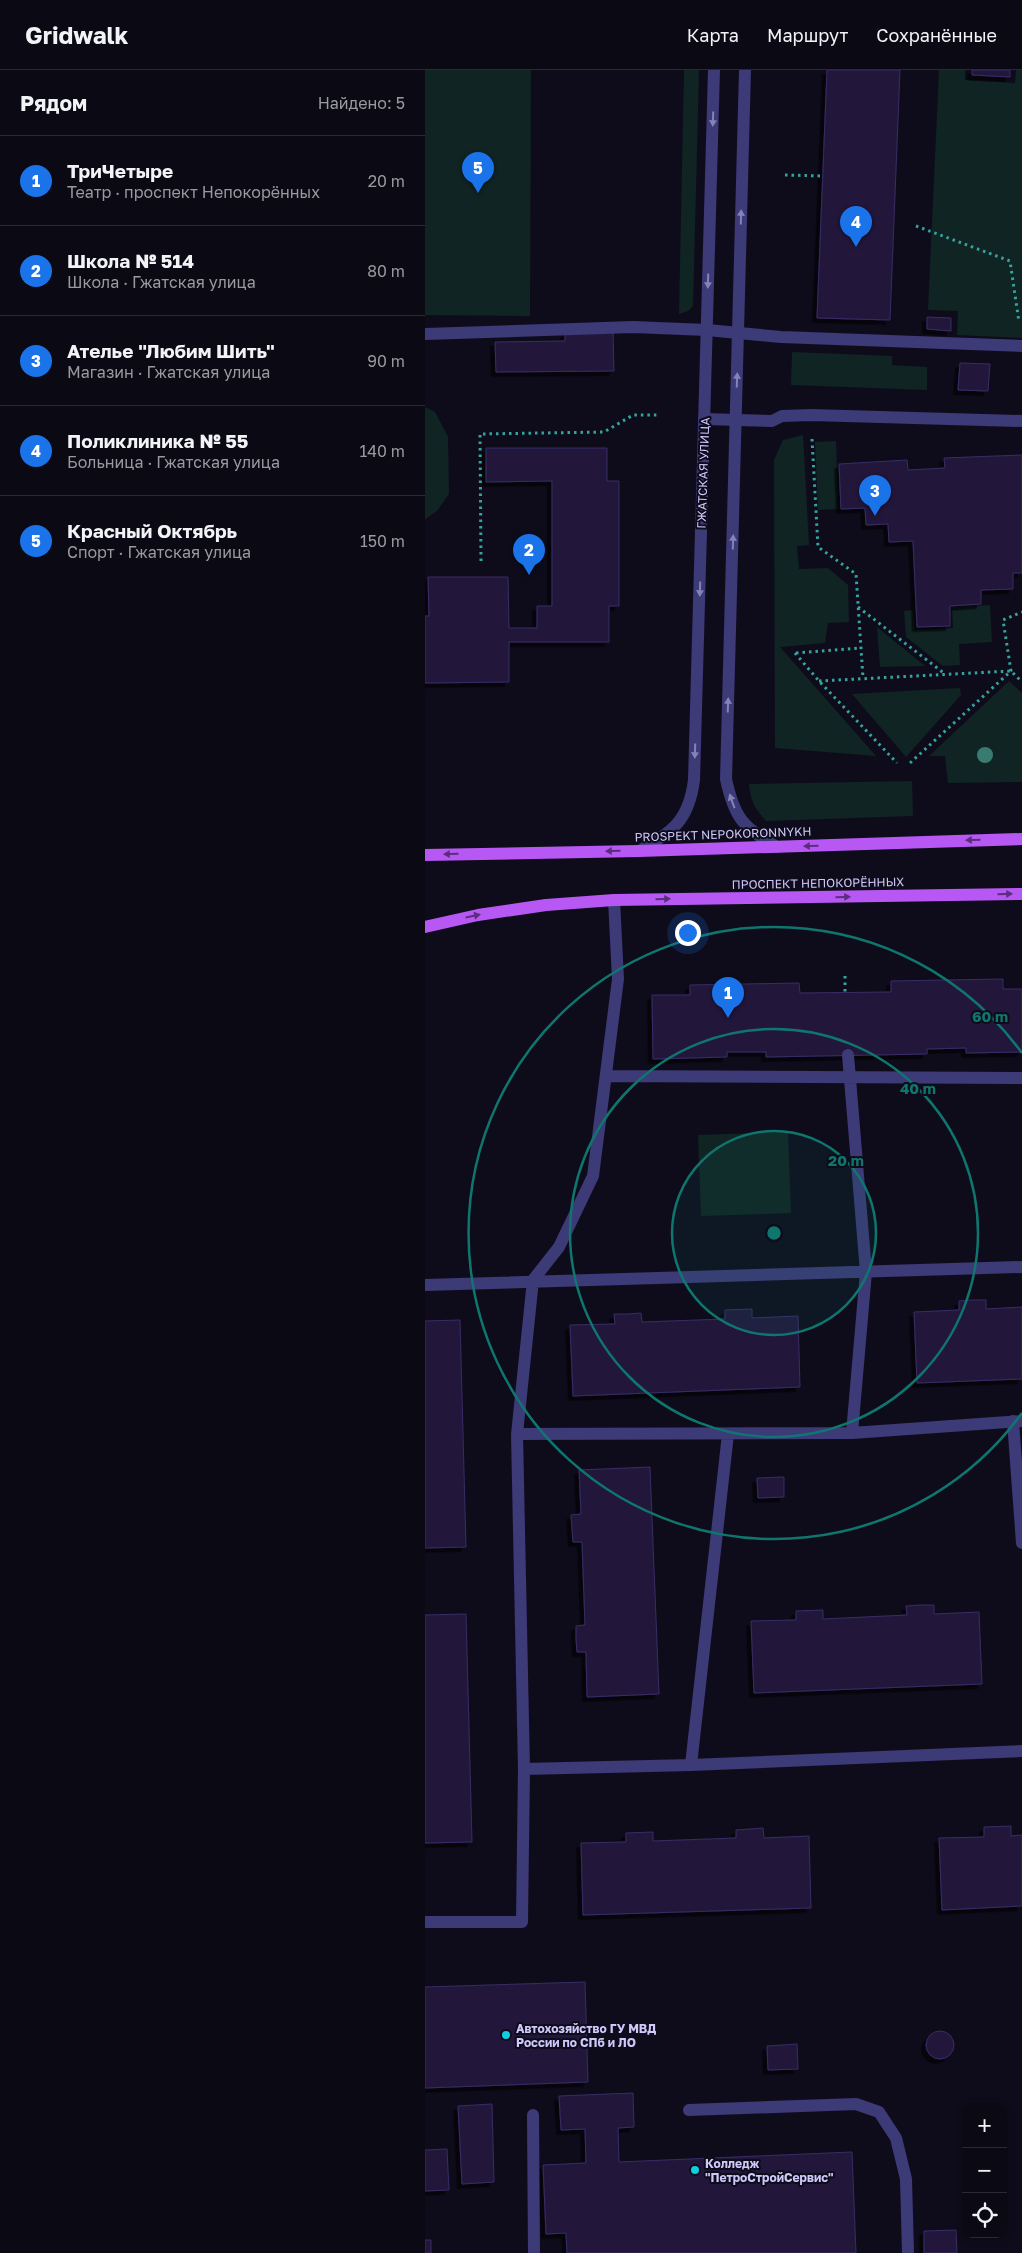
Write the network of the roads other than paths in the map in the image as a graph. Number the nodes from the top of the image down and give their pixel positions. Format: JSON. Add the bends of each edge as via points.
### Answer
{"nodes":[{"id":1,"x":714,"y":70,"type":"edge"},
{"id":2,"x":745,"y":70,"type":"edge"},
{"id":3,"x":707,"y":330,"type":"junction"},
{"id":4,"x":738,"y":333,"type":"junction"},
{"id":5,"x":425,"y":334,"type":"edge"},
{"id":6,"x":1022,"y":346,"type":"edge"},
{"id":7,"x":704,"y":419,"type":"junction"},
{"id":8,"x":736,"y":420,"type":"junction"},
{"id":9,"x":1022,"y":421,"type":"edge"},
{"id":10,"x":1022,"y":839,"type":"edge"},
{"id":11,"x":777,"y":847,"type":"junction"},
{"id":12,"x":639,"y":851,"type":"junction"},
{"id":13,"x":425,"y":854,"type":"edge"},
{"id":14,"x":1022,"y":894,"type":"edge"},
{"id":15,"x":614,"y":900,"type":"junction"},
{"id":16,"x":425,"y":927,"type":"edge"},
{"id":17,"x":848,"y":1055,"type":"dead end"},
{"id":18,"x":606,"y":1076,"type":"junction"},
{"id":19,"x":849,"y":1076,"type":"junction"},
{"id":20,"x":1022,"y":1078,"type":"edge"},
{"id":21,"x":1022,"y":1266,"type":"edge"},
{"id":22,"x":866,"y":1272,"type":"junction"},
{"id":23,"x":533,"y":1280,"type":"junction"},
{"id":24,"x":425,"y":1285,"type":"edge"},
{"id":25,"x":1018,"y":1421,"type":"edge"},
{"id":26,"x":852,"y":1433,"type":"junction"},
{"id":27,"x":517,"y":1434,"type":"junction"},
{"id":28,"x":728,"y":1434,"type":"junction"},
{"id":29,"x":1022,"y":1544,"type":"edge"},
{"id":30,"x":1022,"y":1751,"type":"edge"},
{"id":31,"x":691,"y":1766,"type":"junction"},
{"id":32,"x":523,"y":1769,"type":"junction"},
{"id":33,"x":425,"y":1922,"type":"edge"},
{"id":34,"x":689,"y":2110,"type":"dead end"},
{"id":35,"x":533,"y":2115,"type":"dead end"},
{"id":36,"x":534,"y":2253,"type":"edge"},
{"id":37,"x":908,"y":2253,"type":"edge"}],
"edges":[{"from":1,"to":3,"type":"street","name":"ГЖАТСКАЯ УЛИЦА","one_way":true},
{"from":4,"to":2,"type":"street","one_way":true},
{"from":3,"to":4,"type":"street"},
{"from":3,"to":5,"type":"street","via":[[633,327]]},
{"from":3,"to":7,"type":"street","name":"ГЖАТСКАЯ УЛИЦА"},
{"from":4,"to":6,"type":"street"},
{"from":8,"to":4,"type":"street","one_way":true},
{"from":7,"to":8,"type":"street"},
{"from":7,"to":12,"type":"street","name":"ГЖАТСКАЯ УЛИЦА","one_way":true,"via":[[692,799],[682,820],[666,836]]},
{"from":8,"to":9,"type":"street","via":[[772,421],[782,416],[811,415]]},
{"from":11,"to":8,"type":"street","one_way":true,"via":[[755,834],[738,817],[726,779]]},
{"from":10,"to":11,"type":"main road","name":"PROSPEKT NEPOKORONNYKH","one_way":true},
{"from":11,"to":12,"type":"main road","name":"PROSPEKT NEPOKORONNYKH"},
{"from":12,"to":13,"type":"main road","name":"PROSPEKT NEPOKORONNYKH","one_way":true},
{"from":15,"to":14,"type":"main road","name":"ПРОСПЕКТ НЕПОКОРЁННЫХ","one_way":true},
{"from":16,"to":15,"type":"main road","one_way":true,"via":[[545,905]]},
{"from":15,"to":18,"type":"street","via":[[618,980]]},
{"from":17,"to":19,"type":"street"},
{"from":18,"to":19,"type":"street"},
{"from":18,"to":23,"type":"street","via":[[593,1176],[559,1247]]},
{"from":19,"to":20,"type":"street"},
{"from":19,"to":22,"type":"street"},
{"from":21,"to":22,"type":"street"},
{"from":22,"to":23,"type":"street"},
{"from":22,"to":26,"type":"street"},
{"from":23,"to":24,"type":"street"},
{"from":23,"to":27,"type":"street"},
{"from":25,"to":26,"type":"street"},
{"from":25,"to":29,"type":"street"},
{"from":26,"to":28,"type":"street"},
{"from":27,"to":28,"type":"street"},
{"from":27,"to":32,"type":"street"},
{"from":28,"to":31,"type":"street"},
{"from":30,"to":31,"type":"street"},
{"from":31,"to":32,"type":"street"},
{"from":32,"to":33,"type":"street","via":[[523,1922]]},
{"from":34,"to":37,"type":"street","via":[[856,2104],[879,2112],[896,2138],[906,2180]]},
{"from":35,"to":36,"type":"street"}]}
